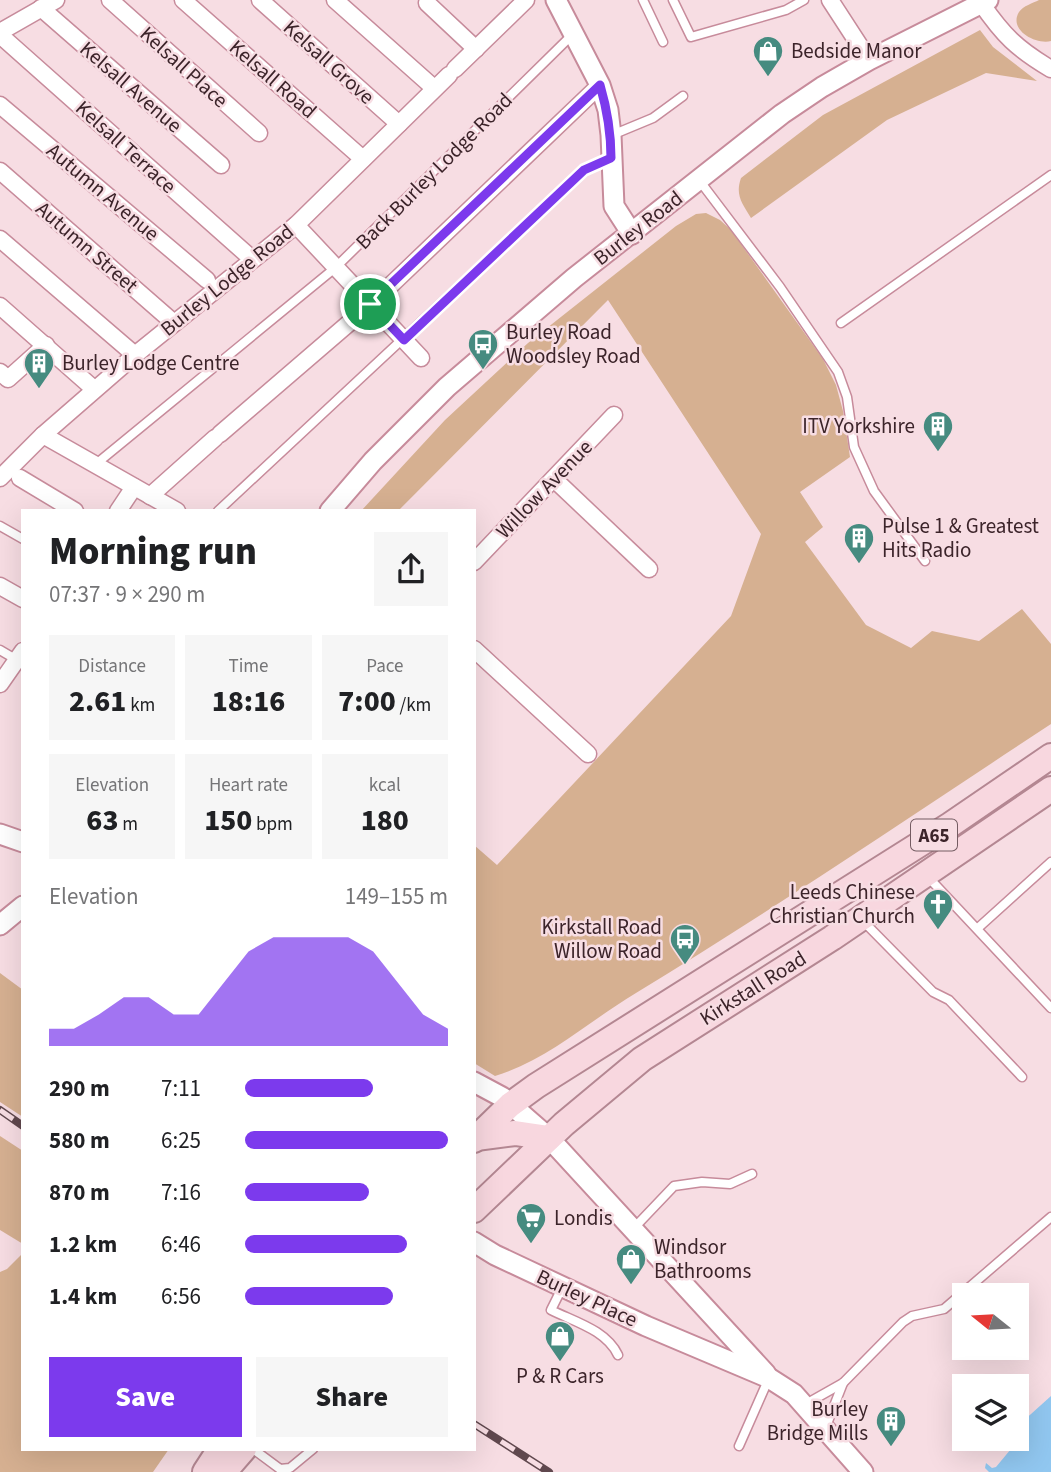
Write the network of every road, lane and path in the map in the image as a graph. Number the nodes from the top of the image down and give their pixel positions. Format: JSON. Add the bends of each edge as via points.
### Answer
{"nodes":[{"id":1,"x":110,"y":0,"type":"edge"},
{"id":2,"x":183,"y":0,"type":"edge"},
{"id":3,"x":260,"y":0,"type":"edge"},
{"id":4,"x":335,"y":0,"type":"edge"},
{"id":5,"x":526,"y":0,"type":"edge"},
{"id":6,"x":556,"y":0,"type":"edge"},
{"id":7,"x":643,"y":0,"type":"edge"},
{"id":8,"x":673,"y":0,"type":"edge"},
{"id":9,"x":804,"y":0,"type":"edge"},
{"id":10,"x":830,"y":0,"type":"edge"},
{"id":11,"x":984,"y":2,"type":"edge"},
{"id":12,"x":427,"y":3,"type":"dead end"},
{"id":13,"x":49,"y":4,"type":"edge"},
{"id":14,"x":574,"y":33,"type":"junction"},
{"id":15,"x":0,"y":34,"type":"edge"},
{"id":16,"x":663,"y":42,"type":"dead end"},
{"id":17,"x":476,"y":49,"type":"junction"},
{"id":18,"x":869,"y":60,"type":"junction"},
{"id":19,"x":1051,"y":68,"type":"edge"},
{"id":20,"x":600,"y":85,"type":"junction"},
{"id":21,"x":434,"y":88,"type":"junction"},
{"id":22,"x":682,"y":96,"type":"dead end"},
{"id":23,"x":0,"y":105,"type":"edge"},
{"id":24,"x":399,"y":124,"type":"junction"},
{"id":25,"x":259,"y":133,"type":"dead end"},
{"id":26,"x":611,"y":135,"type":"junction"},
{"id":27,"x":611,"y":158,"type":"junction"},
{"id":28,"x":363,"y":159,"type":"junction"},
{"id":29,"x":221,"y":165,"type":"dead end"},
{"id":30,"x":0,"y":172,"type":"edge"},
{"id":31,"x":699,"y":180,"type":"junction"},
{"id":32,"x":1049,"y":180,"type":"edge"},
{"id":33,"x":296,"y":225,"type":"junction"},
{"id":34,"x":632,"y":234,"type":"junction"},
{"id":35,"x":0,"y":239,"type":"edge"},
{"id":36,"x":252,"y":260,"type":"junction"},
{"id":37,"x":335,"y":268,"type":"junction"},
{"id":38,"x":207,"y":280,"type":"dead end"},
{"id":39,"x":370,"y":304,"type":"junction"},
{"id":40,"x":0,"y":306,"type":"edge"},
{"id":41,"x":174,"y":323,"type":"junction"},
{"id":42,"x":841,"y":323,"type":"dead end"},
{"id":43,"x":404,"y":340,"type":"junction"},
{"id":44,"x":46,"y":345,"type":"junction"},
{"id":45,"x":135,"y":355,"type":"junction"},
{"id":46,"x":421,"y":358,"type":"dead end"},
{"id":47,"x":3,"y":380,"type":"edge"},
{"id":48,"x":94,"y":389,"type":"junction"},
{"id":49,"x":614,"y":415,"type":"dead end"},
{"id":50,"x":43,"y":435,"type":"junction"},
{"id":51,"x":95,"y":465,"type":"junction"},
{"id":52,"x":0,"y":478,"type":"edge"},
{"id":53,"x":20,"y":478,"type":"dead end"},
{"id":54,"x":554,"y":479,"type":"junction"},
{"id":55,"x":134,"y":487,"type":"junction"},
{"id":56,"x":150,"y":496,"type":"junction"},
{"id":57,"x":72,"y":509,"type":"edge"},
{"id":58,"x":119,"y":509,"type":"edge"},
{"id":59,"x":173,"y":509,"type":"edge"},
{"id":60,"x":220,"y":509,"type":"edge"},
{"id":61,"x":332,"y":509,"type":"edge"},
{"id":62,"x":0,"y":526,"type":"edge"},
{"id":63,"x":21,"y":539,"type":"edge"},
{"id":64,"x":476,"y":560,"type":"edge"},
{"id":65,"x":925,"y":561,"type":"dead end"},
{"id":66,"x":649,"y":569,"type":"dead end"},
{"id":67,"x":0,"y":586,"type":"edge"},
{"id":68,"x":21,"y":598,"type":"edge"},
{"id":69,"x":0,"y":650,"type":"edge"},
{"id":70,"x":476,"y":651,"type":"edge"},
{"id":71,"x":20,"y":655,"type":"edge"},
{"id":72,"x":0,"y":684,"type":"edge"},
{"id":73,"x":588,"y":754,"type":"dead end"},
{"id":74,"x":1051,"y":756,"type":"edge"},
{"id":75,"x":1051,"y":789,"type":"edge"},
{"id":76,"x":0,"y":834,"type":"edge"},
{"id":77,"x":21,"y":841,"type":"edge"},
{"id":78,"x":1051,"y":862,"type":"edge"},
{"id":79,"x":926,"y":874,"type":"junction"},
{"id":80,"x":21,"y":908,"type":"edge"},
{"id":81,"x":860,"y":919,"type":"junction"},
{"id":82,"x":0,"y":925,"type":"edge"},
{"id":83,"x":978,"y":928,"type":"junction"},
{"id":84,"x":1051,"y":1008,"type":"edge"},
{"id":85,"x":1022,"y":1077,"type":"dead end"},
{"id":86,"x":476,"y":1083,"type":"edge"},
{"id":87,"x":510,"y":1105,"type":"junction"},
{"id":88,"x":476,"y":1138,"type":"edge"},
{"id":89,"x":549,"y":1138,"type":"junction"},
{"id":90,"x":476,"y":1139,"type":"edge"},
{"id":91,"x":752,"y":1174,"type":"dead end"},
{"id":92,"x":476,"y":1208,"type":"edge"},
{"id":93,"x":1051,"y":1217,"type":"edge"},
{"id":94,"x":633,"y":1229,"type":"junction"},
{"id":95,"x":476,"y":1243,"type":"edge"},
{"id":96,"x":563,"y":1286,"type":"junction"},
{"id":97,"x":718,"y":1320,"type":"junction"},
{"id":98,"x":701,"y":1349,"type":"junction"},
{"id":99,"x":618,"y":1355,"type":"dead end"},
{"id":100,"x":768,"y":1378,"type":"junction"},
{"id":101,"x":844,"y":1383,"type":"junction"},
{"id":102,"x":804,"y":1405,"type":"junction"},
{"id":103,"x":825,"y":1429,"type":"junction"},
{"id":104,"x":739,"y":1446,"type":"dead end"},
{"id":105,"x":219,"y":1451,"type":"edge"},
{"id":106,"x":242,"y":1451,"type":"edge"},
{"id":107,"x":256,"y":1451,"type":"edge"},
{"id":108,"x":311,"y":1451,"type":"edge"},
{"id":109,"x":205,"y":1472,"type":"edge"},
{"id":110,"x":225,"y":1472,"type":"edge"},
{"id":111,"x":863,"y":1472,"type":"edge"}],
"edges":[{"from":1,"to":25,"type":"street","name":"Kelsall Place"},
{"from":2,"to":28,"type":"street","name":"Kelsall Road"},
{"from":3,"to":24,"type":"street","name":"Kelsall Grove"},
{"from":4,"to":21,"type":"street"},
{"from":5,"to":17,"type":"street","name":"Burley Lodge Road"},
{"from":6,"to":14,"type":"street"},
{"from":7,"to":16,"type":"lane"},
{"from":8,"to":9,"type":"lane","via":[[691,37],[786,10]]},
{"from":10,"to":18,"type":"street"},
{"from":11,"to":18,"type":"street","name":"Burley Road"},
{"from":11,"to":19,"type":"street","via":[[1012,43]]},
{"from":12,"to":17,"type":"street"},
{"from":13,"to":15,"type":"street"},
{"from":13,"to":29,"type":"street","name":"Kelsall Avenue"},
{"from":14,"to":20,"type":"street"},
{"from":14,"to":37,"type":"lane","name":"Back Burley Lodge Road"},
{"from":15,"to":36,"type":"street","name":"Kelsall Terrace"},
{"from":17,"to":21,"type":"street","name":"Burley Lodge Road"},
{"from":18,"to":31,"type":"street","name":"Burley Road","via":[[782,114]]},
{"from":20,"to":26,"type":"street"},
{"from":20,"to":39,"type":"street"},
{"from":21,"to":24,"type":"street","name":"Burley Lodge Road"},
{"from":22,"to":26,"type":"lane","via":[[653,118]]},
{"from":23,"to":38,"type":"street","name":"Autumn Avenue"},
{"from":24,"to":28,"type":"street","name":"Burley Lodge Road"},
{"from":26,"to":27,"type":"street"},
{"from":27,"to":34,"type":"street","via":[[614,206]]},
{"from":27,"to":43,"type":"lane","via":[[584,170]]},
{"from":28,"to":33,"type":"street","name":"Burley Lodge Road"},
{"from":30,"to":41,"type":"street","name":"Autumn Street"},
{"from":31,"to":34,"type":"street","name":"Burley Road"},
{"from":31,"to":65,"type":"lane","via":[[838,372],[847,397],[854,447],[874,491]]},
{"from":32,"to":42,"type":"lane"},
{"from":33,"to":36,"type":"street","name":"Burley Lodge Road"},
{"from":33,"to":37,"type":"street"},
{"from":34,"to":61,"type":"street","name":"Burley Road","via":[[447,387]]},
{"from":35,"to":45,"type":"street"},
{"from":36,"to":41,"type":"street","name":"Burley Lodge Road"},
{"from":37,"to":39,"type":"street"},
{"from":37,"to":51,"type":"lane","name":"Back Burley Lodge Road"},
{"from":39,"to":43,"type":"street"},
{"from":39,"to":56,"type":"street"},
{"from":40,"to":44,"type":"street"},
{"from":41,"to":45,"type":"street","name":"Burley Lodge Road"},
{"from":43,"to":46,"type":"street"},
{"from":43,"to":60,"type":"lane"},
{"from":44,"to":47,"type":"street"},
{"from":44,"to":48,"type":"street"},
{"from":45,"to":48,"type":"street","name":"Burley Lodge Road"},
{"from":48,"to":50,"type":"street","name":"Burley Lodge Road"},
{"from":49,"to":54,"type":"street","name":"Willow Avenue"},
{"from":50,"to":51,"type":"street"},
{"from":50,"to":52,"type":"street","name":"Burley Lodge Road"},
{"from":51,"to":55,"type":"street"},
{"from":53,"to":57,"type":"street"},
{"from":54,"to":64,"type":"street","name":"Willow Avenue"},
{"from":54,"to":66,"type":"street"},
{"from":55,"to":56,"type":"street"},
{"from":55,"to":58,"type":"street"},
{"from":56,"to":59,"type":"street"},
{"from":62,"to":63,"type":"lane"},
{"from":67,"to":68,"type":"street"},
{"from":69,"to":71,"type":"lane"},
{"from":70,"to":73,"type":"street"},
{"from":71,"to":72,"type":"street"},
{"from":74,"to":87,"type":"main road","name":"Kirkstall Road","number":"A65"},
{"from":75,"to":79,"type":"main road","name":"Kirkstall Road","number":"A65"},
{"from":76,"to":77,"type":"street"},
{"from":78,"to":83,"type":"lane"},
{"from":79,"to":81,"type":"main road","name":"Kirkstall Road","number":"A65"},
{"from":79,"to":83,"type":"lane"},
{"from":80,"to":82,"type":"street"},
{"from":81,"to":85,"type":"lane"},
{"from":81,"to":89,"type":"main road","name":"Kirkstall Road","number":"A65","via":[[642,1059]]},
{"from":83,"to":84,"type":"lane"},
{"from":86,"to":87,"type":"street"},
{"from":87,"to":88,"type":"main road","name":"Kirkstall Road","number":"A65"},
{"from":87,"to":89,"type":"street"},
{"from":89,"to":90,"type":"main road","via":[[515,1133]]},
{"from":89,"to":92,"type":"main road","name":"Kirkstall Road","number":"A65"},
{"from":89,"to":94,"type":"street"},
{"from":91,"to":94,"type":"lane","via":[[730,1184],[674,1186]]},
{"from":93,"to":101,"type":"lane","via":[[944,1309],[903,1322]]},
{"from":94,"to":97,"type":"street"},
{"from":95,"to":96,"type":"street","name":"Burley Place"},
{"from":96,"to":98,"type":"street","name":"Burley Place"},
{"from":96,"to":99,"type":"lane","via":[[551,1310],[604,1336]]},
{"from":97,"to":98,"type":"street","via":[[711,1340]]},
{"from":97,"to":100,"type":"street"},
{"from":98,"to":100,"type":"street","name":"Burley Place"},
{"from":100,"to":102,"type":"street"},
{"from":100,"to":104,"type":"lane"},
{"from":101,"to":102,"type":"lane"},
{"from":101,"to":103,"type":"lane"},
{"from":102,"to":103,"type":"street"},
{"from":103,"to":111,"type":"street"},
{"from":105,"to":109,"type":"main road"},
{"from":106,"to":110,"type":"main road"},
{"from":107,"to":108,"type":"lane","via":[[280,1469],[290,1468]]}]}
